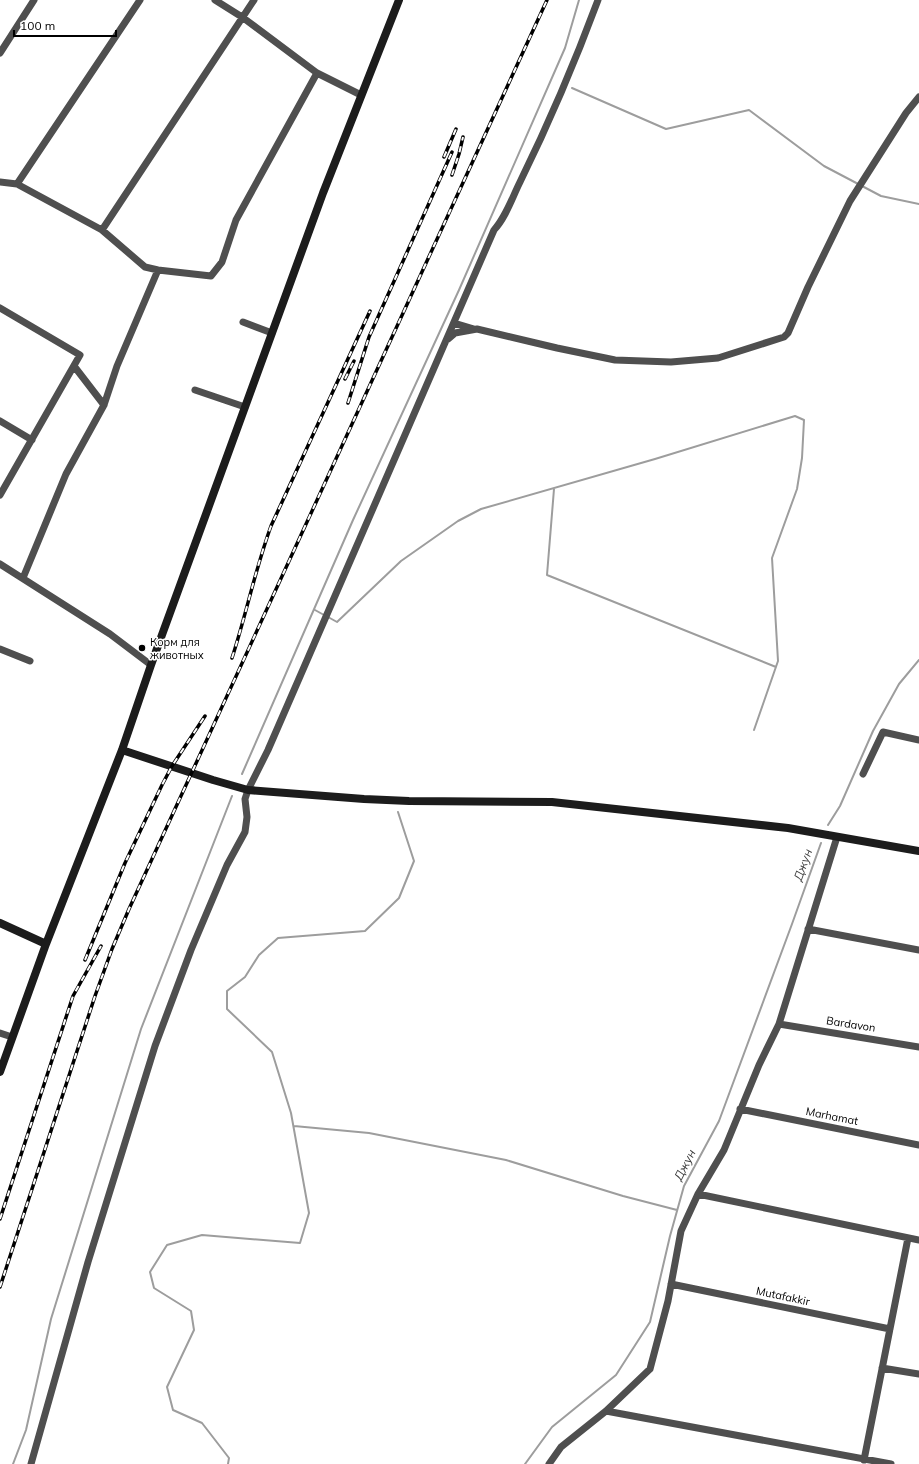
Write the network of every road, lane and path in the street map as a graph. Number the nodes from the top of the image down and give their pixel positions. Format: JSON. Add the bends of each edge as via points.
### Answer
{"nodes":[{"id":1,"x":34,"y":0,"type":"edge"},
{"id":2,"x":140,"y":0,"type":"edge"},
{"id":3,"x":215,"y":0,"type":"edge"},
{"id":4,"x":254,"y":0,"type":"edge"},
{"id":5,"x":399,"y":0,"type":"edge"},
{"id":6,"x":598,"y":0,"type":"edge"},
{"id":7,"x":242,"y":17,"type":"junction"},
{"id":8,"x":0,"y":53,"type":"edge"},
{"id":9,"x":317,"y":73,"type":"junction"},
{"id":10,"x":361,"y":95,"type":"junction"},
{"id":11,"x":919,"y":97,"type":"edge"},
{"id":12,"x":0,"y":182,"type":"edge"},
{"id":13,"x":17,"y":184,"type":"junction"},
{"id":14,"x":102,"y":230,"type":"junction"},
{"id":15,"x":158,"y":270,"type":"junction"},
{"id":16,"x":0,"y":308,"type":"edge"},
{"id":17,"x":243,"y":322,"type":"dead end"},
{"id":18,"x":454,"y":323,"type":"junction"},
{"id":19,"x":476,"y":329,"type":"junction"},
{"id":20,"x":272,"y":333,"type":"junction"},
{"id":21,"x":447,"y":340,"type":"junction"},
{"id":22,"x":74,"y":366,"type":"junction"},
{"id":23,"x":195,"y":390,"type":"dead end"},
{"id":24,"x":104,"y":405,"type":"junction"},
{"id":25,"x":245,"y":407,"type":"junction"},
{"id":26,"x":0,"y":421,"type":"edge"},
{"id":27,"x":32,"y":440,"type":"junction"},
{"id":28,"x":0,"y":495,"type":"edge"},
{"id":29,"x":0,"y":564,"type":"edge"},
{"id":30,"x":23,"y":578,"type":"junction"},
{"id":31,"x":0,"y":649,"type":"edge"},
{"id":32,"x":30,"y":661,"type":"dead end"},
{"id":33,"x":151,"y":665,"type":"junction"},
{"id":34,"x":919,"y":740,"type":"edge"},
{"id":35,"x":122,"y":750,"type":"junction"},
{"id":36,"x":863,"y":774,"type":"dead end"},
{"id":37,"x":248,"y":790,"type":"junction"},
{"id":38,"x":837,"y":837,"type":"junction"},
{"id":39,"x":919,"y":851,"type":"edge"},
{"id":40,"x":0,"y":923,"type":"edge"},
{"id":41,"x":808,"y":929,"type":"junction"},
{"id":42,"x":46,"y":944,"type":"junction"},
{"id":43,"x":919,"y":950,"type":"edge"},
{"id":44,"x":779,"y":1024,"type":"junction"},
{"id":45,"x":0,"y":1033,"type":"edge"},
{"id":46,"x":12,"y":1037,"type":"junction"},
{"id":47,"x":919,"y":1047,"type":"edge"},
{"id":48,"x":0,"y":1072,"type":"edge"},
{"id":49,"x":740,"y":1109,"type":"junction"},
{"id":50,"x":919,"y":1145,"type":"edge"},
{"id":51,"x":698,"y":1194,"type":"junction"},
{"id":52,"x":908,"y":1238,"type":"junction"},
{"id":53,"x":919,"y":1240,"type":"edge"},
{"id":54,"x":671,"y":1284,"type":"junction"},
{"id":55,"x":890,"y":1330,"type":"junction"},
{"id":56,"x":882,"y":1368,"type":"junction"},
{"id":57,"x":919,"y":1374,"type":"edge"},
{"id":58,"x":606,"y":1410,"type":"junction"},
{"id":59,"x":868,"y":1461,"type":"edge"},
{"id":60,"x":31,"y":1464,"type":"edge"},
{"id":61,"x":550,"y":1464,"type":"edge"},
{"id":62,"x":891,"y":1464,"type":"edge"}],
"edges":[{"from":1,"to":8,"type":"street"},
{"from":2,"to":13,"type":"street"},
{"from":3,"to":7,"type":"street"},
{"from":4,"to":7,"type":"street"},
{"from":5,"to":10,"type":"main road"},
{"from":6,"to":18,"type":"street","via":[[534,154],[502,221],[494,230]]},
{"from":7,"to":9,"type":"street"},
{"from":7,"to":14,"type":"street"},
{"from":9,"to":10,"type":"street"},
{"from":9,"to":15,"type":"street","via":[[236,220],[222,262],[211,276]]},
{"from":10,"to":20,"type":"main road"},
{"from":11,"to":19,"type":"street","via":[[850,201],[784,337],[718,358],[671,362],[615,360]]},
{"from":12,"to":13,"type":"street"},
{"from":13,"to":14,"type":"street"},
{"from":14,"to":15,"type":"street","via":[[145,267]]},
{"from":15,"to":24,"type":"street","via":[[117,366]]},
{"from":16,"to":22,"type":"street","via":[[80,355]]},
{"from":17,"to":20,"type":"street"},
{"from":18,"to":19,"type":"street"},
{"from":18,"to":21,"type":"street"},
{"from":19,"to":21,"type":"street","via":[[456,333]]},
{"from":20,"to":25,"type":"main road"},
{"from":21,"to":37,"type":"street","via":[[268,750]]},
{"from":22,"to":24,"type":"street"},
{"from":22,"to":27,"type":"street"},
{"from":23,"to":25,"type":"street"},
{"from":24,"to":30,"type":"street","via":[[66,474]]},
{"from":25,"to":33,"type":"main road"},
{"from":26,"to":27,"type":"street"},
{"from":27,"to":28,"type":"street"},
{"from":29,"to":30,"type":"street"},
{"from":30,"to":33,"type":"street","via":[[110,634]]},
{"from":31,"to":32,"type":"street"},
{"from":33,"to":35,"type":"main road"},
{"from":34,"to":36,"type":"street","via":[[883,732]]},
{"from":35,"to":37,"type":"main road"},
{"from":35,"to":42,"type":"main road"},
{"from":37,"to":38,"type":"main road","via":[[409,801],[552,802],[788,828]]},
{"from":37,"to":60,"type":"street","via":[[245,798],[247,817],[244,832],[191,950],[155,1046],[88,1262]]},
{"from":38,"to":39,"type":"main road"},
{"from":38,"to":41,"type":"street"},
{"from":40,"to":42,"type":"main road"},
{"from":41,"to":43,"type":"street"},
{"from":41,"to":44,"type":"street"},
{"from":42,"to":46,"type":"main road"},
{"from":44,"to":47,"type":"street","name":"Bardavon"},
{"from":44,"to":49,"type":"street"},
{"from":45,"to":46,"type":"street"},
{"from":46,"to":48,"type":"main road"},
{"from":49,"to":50,"type":"street","name":"Marhamat"},
{"from":49,"to":51,"type":"street","via":[[724,1150]]},
{"from":51,"to":52,"type":"street"},
{"from":51,"to":54,"type":"street","via":[[680,1231]]},
{"from":52,"to":53,"type":"street"},
{"from":52,"to":55,"type":"street"},
{"from":54,"to":55,"type":"street","name":"Mutafakkir"},
{"from":54,"to":58,"type":"street","via":[[650,1369]]},
{"from":55,"to":56,"type":"street"},
{"from":56,"to":57,"type":"street"},
{"from":56,"to":59,"type":"street"},
{"from":58,"to":59,"type":"street"},
{"from":58,"to":61,"type":"street","via":[[561,1447]]},
{"from":59,"to":62,"type":"street"}]}
